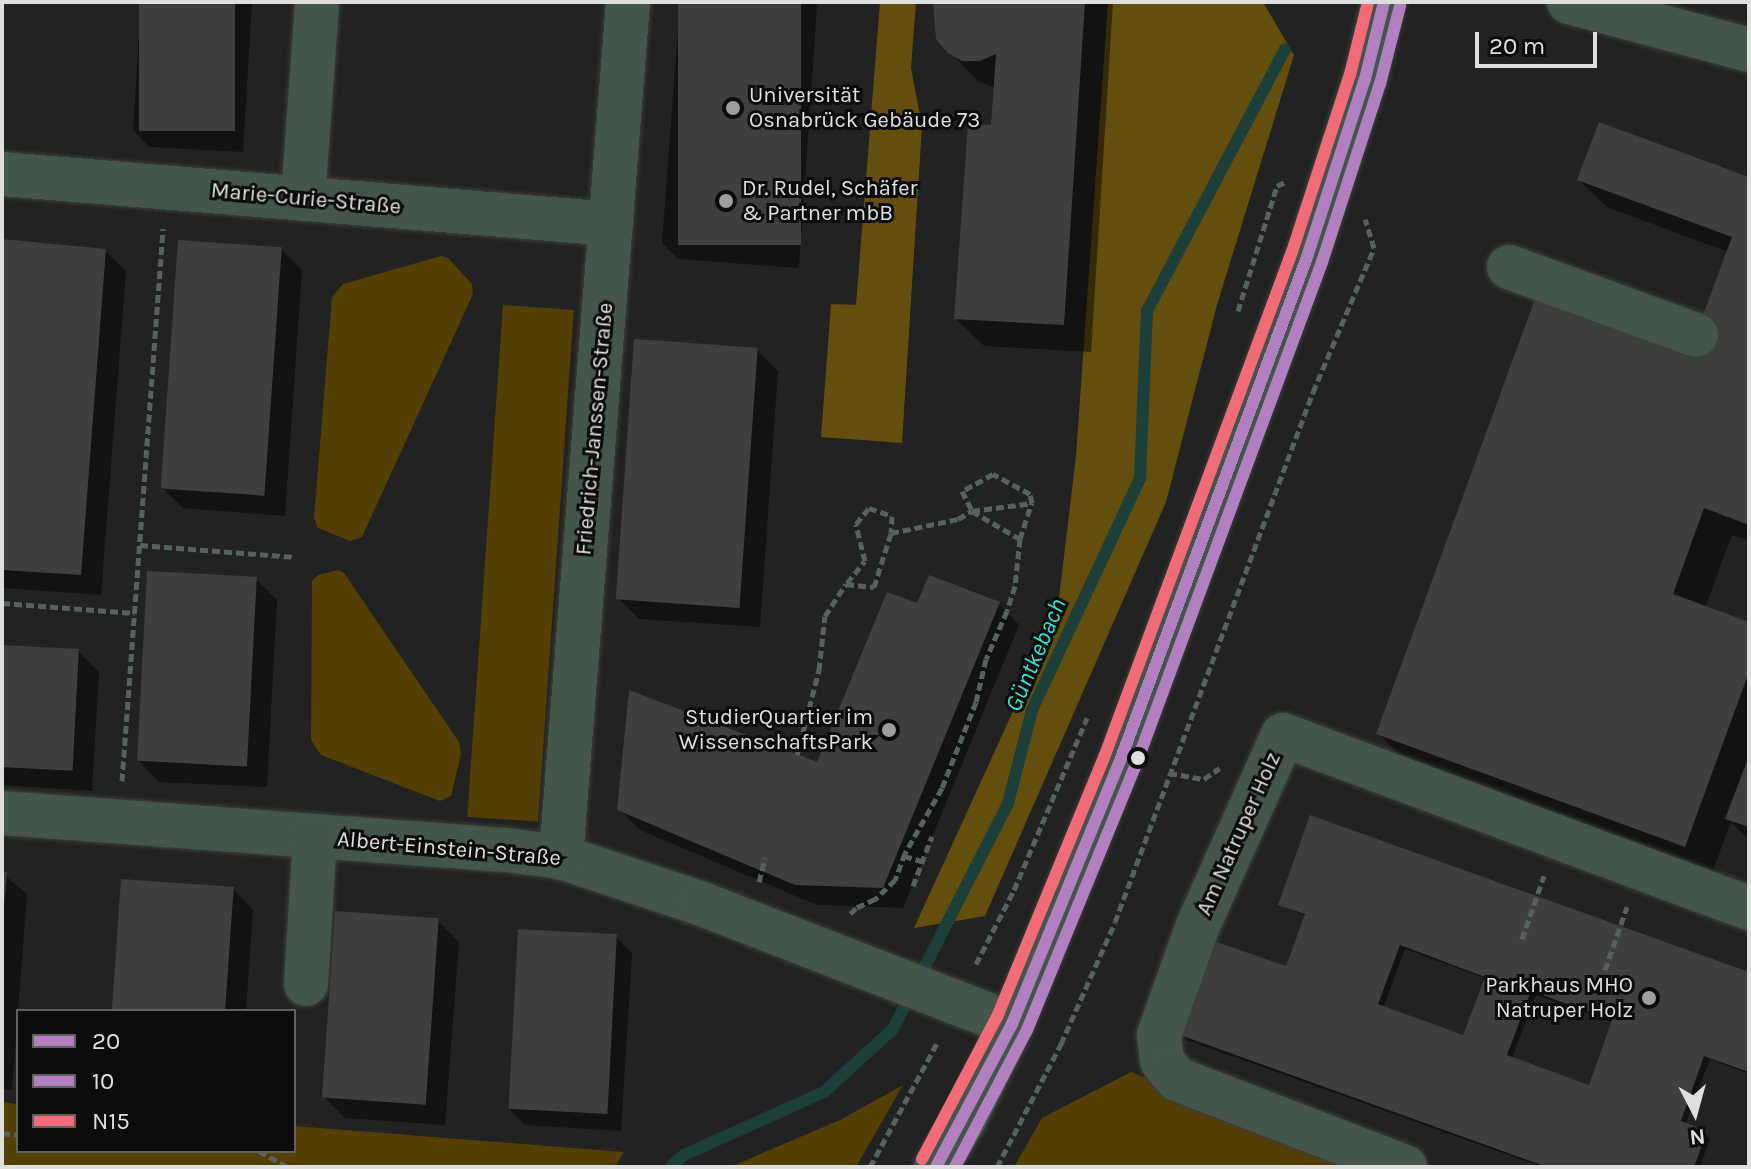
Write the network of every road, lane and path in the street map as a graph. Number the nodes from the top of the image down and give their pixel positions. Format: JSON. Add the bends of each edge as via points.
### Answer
{"nodes":[{"id":1,"x":317,"y":2,"type":"edge"},
{"id":2,"x":628,"y":2,"type":"edge"},
{"id":3,"x":1384,"y":2,"type":"edge"},
{"id":4,"x":1414,"y":2,"type":"edge"},
{"id":5,"x":1569,"y":2,"type":"edge"},
{"id":6,"x":1749,"y":50,"type":"edge"},
{"id":7,"x":2,"y":174,"type":"edge"},
{"id":8,"x":1277,"y":186,"type":"dead end"},
{"id":9,"x":166,"y":188,"type":"junction"},
{"id":10,"x":303,"y":199,"type":"junction"},
{"id":11,"x":611,"y":224,"type":"junction"},
{"id":12,"x":1374,"y":248,"type":"dead end"},
{"id":13,"x":1509,"y":267,"type":"dead end"},
{"id":14,"x":1236,"y":318,"type":"dead end"},
{"id":15,"x":1696,"y":335,"type":"dead end"},
{"id":16,"x":1032,"y":503,"type":"junction"},
{"id":17,"x":972,"y":511,"type":"junction"},
{"id":18,"x":891,"y":533,"type":"junction"},
{"id":19,"x":1020,"y":539,"type":"junction"},
{"id":20,"x":140,"y":545,"type":"junction"},
{"id":21,"x":295,"y":557,"type":"dead end"},
{"id":22,"x":846,"y":584,"type":"junction"},
{"id":23,"x":2,"y":603,"type":"edge"},
{"id":24,"x":135,"y":613,"type":"junction"},
{"id":25,"x":1089,"y":714,"type":"dead end"},
{"id":26,"x":797,"y":755,"type":"dead end"},
{"id":27,"x":1169,"y":773,"type":"junction"},
{"id":28,"x":1204,"y":779,"type":"dead end"},
{"id":29,"x":2,"y":813,"type":"edge"},
{"id":30,"x":119,"y":822,"type":"junction"},
{"id":31,"x":932,"y":836,"type":"dead end"},
{"id":32,"x":315,"y":837,"type":"junction"},
{"id":33,"x":1558,"y":837,"type":"junction"},
{"id":34,"x":904,"y":856,"type":"junction"},
{"id":35,"x":561,"y":857,"type":"junction"},
{"id":36,"x":922,"y":861,"type":"junction"},
{"id":37,"x":1641,"y":868,"type":"junction"},
{"id":38,"x":913,"y":886,"type":"dead end"},
{"id":39,"x":1749,"y":908,"type":"edge"},
{"id":40,"x":1522,"y":939,"type":"dead end"},
{"id":41,"x":835,"y":954,"type":"junction"},
{"id":42,"x":1605,"y":970,"type":"dead end"},
{"id":43,"x":306,"y":984,"type":"dead end"},
{"id":44,"x":951,"y":999,"type":"junction"},
{"id":45,"x":1012,"y":1024,"type":"junction"},
{"id":46,"x":263,"y":1153,"type":"edge"},
{"id":47,"x":288,"y":1167,"type":"edge"},
{"id":48,"x":870,"y":1167,"type":"edge"},
{"id":49,"x":936,"y":1167,"type":"edge"},
{"id":50,"x":997,"y":1167,"type":"edge"},
{"id":51,"x":1405,"y":1167,"type":"edge"}],
"edges":[{"from":1,"to":10,"type":"street"},
{"from":2,"to":11,"type":"street","name":"Friedrich-Janssen-Straße"},
{"from":3,"to":4,"type":"street"},
{"from":3,"to":45,"type":"street","via":[[1365,79],[1302,272],[1120,761]]},
{"from":5,"to":6,"type":"street"},
{"from":7,"to":9,"type":"street","name":"Marie-Curie-Straße"},
{"from":8,"to":14,"type":"path"},
{"from":9,"to":10,"type":"street","name":"Marie-Curie-Straße"},
{"from":9,"to":20,"type":"path"},
{"from":10,"to":11,"type":"street","name":"Marie-Curie-Straße"},
{"from":11,"to":35,"type":"street","name":"Friedrich-Janssen-Straße"},
{"from":12,"to":27,"type":"path","via":[[1313,392]]},
{"from":13,"to":15,"type":"street"},
{"from":16,"to":17,"type":"path"},
{"from":16,"to":17,"type":"path","via":[[1030,494],[993,474],[962,491]]},
{"from":16,"to":19,"type":"path"},
{"from":17,"to":18,"type":"path","via":[[958,519]]},
{"from":17,"to":19,"type":"path"},
{"from":18,"to":22,"type":"path","via":[[874,587]]},
{"from":18,"to":22,"type":"path","via":[[892,516],[869,508],[856,524],[865,561]]},
{"from":19,"to":34,"type":"path","via":[[1015,586],[986,659],[976,702],[942,788]]},
{"from":20,"to":21,"type":"path"},
{"from":20,"to":24,"type":"path"},
{"from":22,"to":26,"type":"path","via":[[825,616],[819,670]]},
{"from":23,"to":24,"type":"path"},
{"from":24,"to":30,"type":"path"},
{"from":25,"to":44,"type":"path","via":[[1014,890]]},
{"from":27,"to":28,"type":"path"},
{"from":27,"to":50,"type":"path","via":[[1115,922],[1061,1044]]},
{"from":29,"to":30,"type":"street","name":"Albert-Einstein-Straße"},
{"from":30,"to":32,"type":"street","name":"Albert-Einstein-Straße"},
{"from":31,"to":36,"type":"path"},
{"from":32,"to":35,"type":"street","name":"Albert-Einstein-Straße"},
{"from":32,"to":43,"type":"street"},
{"from":33,"to":37,"type":"street","name":"Am Natruper Holz"},
{"from":33,"to":40,"type":"path"},
{"from":33,"to":51,"type":"street","name":"Am Natruper Holz","via":[[1283,735],[1197,928],[1159,1035],[1162,1061],[1177,1079]]},
{"from":34,"to":36,"type":"path"},
{"from":34,"to":41,"type":"path","via":[[895,880],[848,915]]},
{"from":35,"to":41,"type":"street","name":"Albert-Einstein-Straße"},
{"from":36,"to":38,"type":"path"},
{"from":37,"to":39,"type":"street","name":"Am Natruper Holz"},
{"from":37,"to":42,"type":"path"},
{"from":41,"to":44,"type":"street","name":"Albert-Einstein-Straße"},
{"from":44,"to":45,"type":"street","name":"Albert-Einstein-Straße"},
{"from":44,"to":48,"type":"path","via":[[912,1095]]},
{"from":45,"to":49,"type":"street"},
{"from":46,"to":47,"type":"path"}]}
